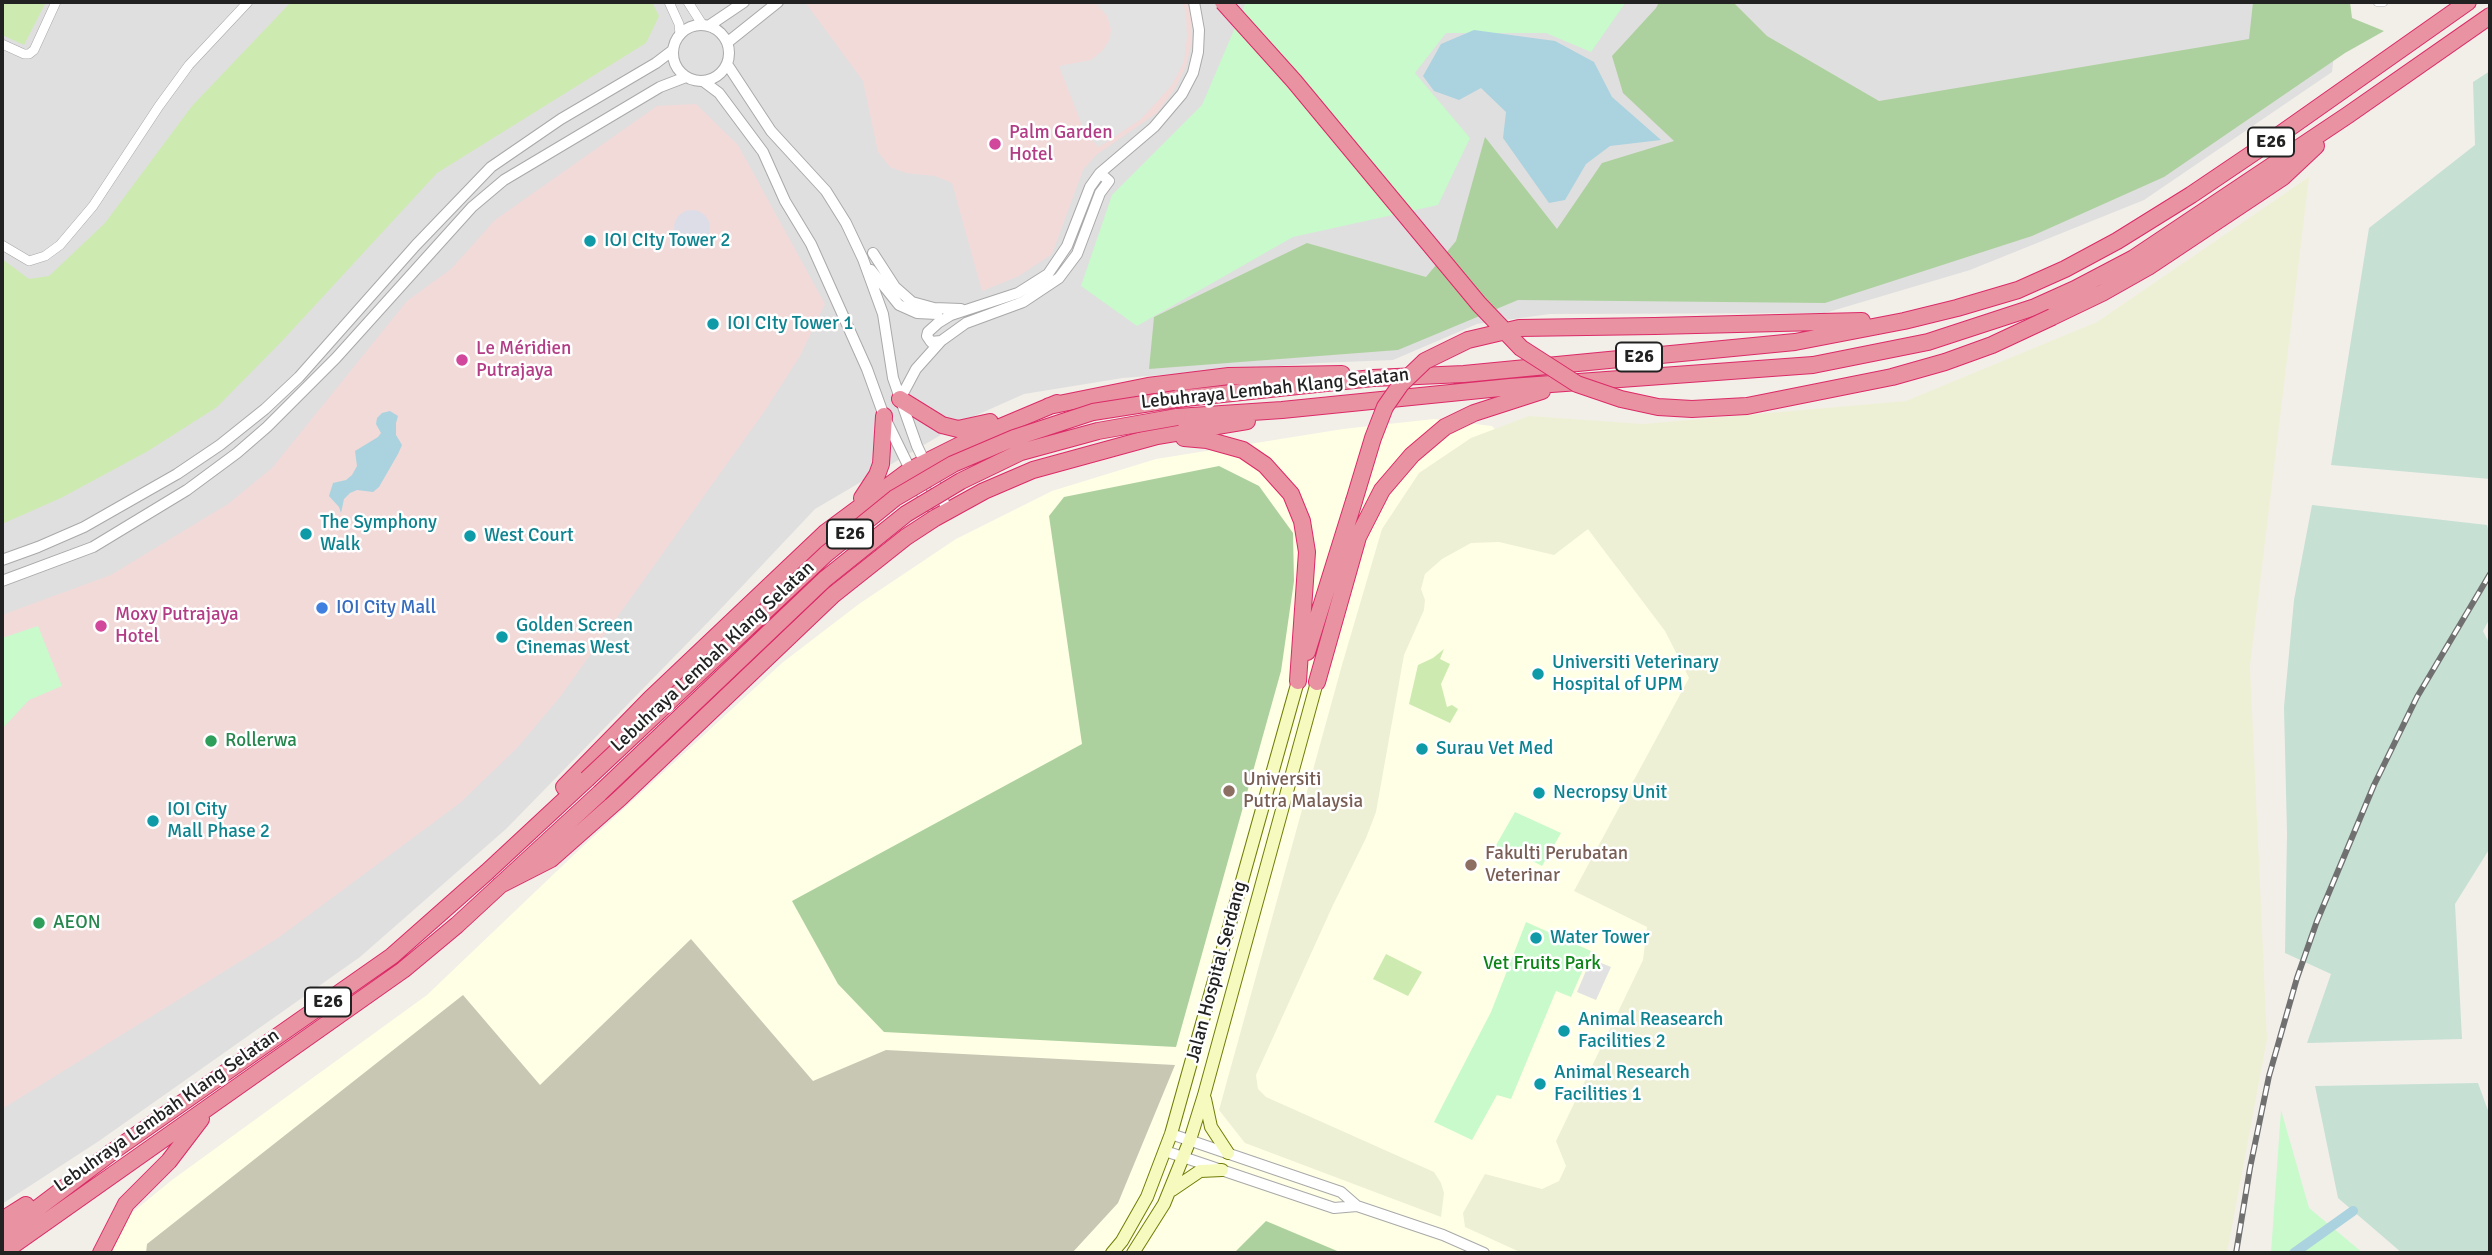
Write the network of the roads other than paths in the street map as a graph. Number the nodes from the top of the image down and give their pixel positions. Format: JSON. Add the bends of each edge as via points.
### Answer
{"nodes":[{"id":1,"x":56,"y":2,"type":"edge"},
{"id":2,"x":248,"y":2,"type":"edge"},
{"id":3,"x":668,"y":2,"type":"edge"},
{"id":4,"x":688,"y":2,"type":"edge"},
{"id":5,"x":744,"y":2,"type":"edge"},
{"id":6,"x":778,"y":2,"type":"edge"},
{"id":7,"x":1194,"y":2,"type":"edge"},
{"id":8,"x":1223,"y":2,"type":"edge"},
{"id":9,"x":2468,"y":2,"type":"edge"},
{"id":10,"x":2490,"y":16,"type":"edge"},
{"id":11,"x":706,"y":25,"type":"junction"},
{"id":12,"x":680,"y":34,"type":"junction"},
{"id":13,"x":728,"y":42,"type":"junction"},
{"id":14,"x":2,"y":44,"type":"edge"},
{"id":15,"x":673,"y":50,"type":"junction"},
{"id":16,"x":727,"y":64,"type":"junction"},
{"id":17,"x":686,"y":77,"type":"junction"},
{"id":18,"x":704,"y":81,"type":"junction"},
{"id":19,"x":2348,"y":115,"type":"junction"},
{"id":20,"x":1100,"y":173,"type":"junction"},
{"id":21,"x":2,"y":245,"type":"edge"},
{"id":22,"x":868,"y":256,"type":"junction"},
{"id":23,"x":1021,"y":298,"type":"junction"},
{"id":24,"x":967,"y":310,"type":"junction"},
{"id":25,"x":951,"y":315,"type":"junction"},
{"id":26,"x":1904,"y":321,"type":"junction"},
{"id":27,"x":942,"y":341,"type":"junction"},
{"id":28,"x":1373,"y":378,"type":"junction"},
{"id":29,"x":1560,"y":384,"type":"junction"},
{"id":30,"x":900,"y":399,"type":"junction"},
{"id":31,"x":1057,"y":403,"type":"junction"},
{"id":32,"x":1282,"y":410,"type":"junction"},
{"id":33,"x":884,"y":416,"type":"junction"},
{"id":34,"x":1157,"y":436,"type":"junction"},
{"id":35,"x":917,"y":466,"type":"junction"},
{"id":36,"x":850,"y":514,"type":"junction"},
{"id":37,"x":941,"y":514,"type":"junction"},
{"id":38,"x":2,"y":560,"type":"edge"},
{"id":39,"x":2,"y":581,"type":"edge"},
{"id":40,"x":1298,"y":681,"type":"junction"},
{"id":41,"x":1317,"y":681,"type":"joint"},
{"id":42,"x":528,"y":834,"type":"junction"},
{"id":43,"x":500,"y":885,"type":"junction"},
{"id":44,"x":1205,"y":1095,"type":"junction"},
{"id":45,"x":206,"y":1111,"type":"junction"},
{"id":46,"x":1171,"y":1134,"type":"junction"},
{"id":47,"x":1190,"y":1140,"type":"junction"},
{"id":48,"x":1165,"y":1151,"type":"junction"},
{"id":49,"x":112,"y":1152,"type":"junction"},
{"id":50,"x":1228,"y":1153,"type":"junction"},
{"id":51,"x":1184,"y":1157,"type":"junction"},
{"id":52,"x":1222,"y":1170,"type":"junction"},
{"id":53,"x":1170,"y":1191,"type":"junction"},
{"id":54,"x":1357,"y":1206,"type":"junction"},
{"id":55,"x":2,"y":1220,"type":"edge"},
{"id":56,"x":2,"y":1235,"type":"edge"},
{"id":57,"x":2,"y":1253,"type":"edge"},
{"id":58,"x":101,"y":1253,"type":"edge"},
{"id":59,"x":1112,"y":1253,"type":"edge"},
{"id":60,"x":1133,"y":1253,"type":"edge"},
{"id":61,"x":1484,"y":1253,"type":"edge"}],
"edges":[{"from":1,"to":14,"type":"street","via":[[29,54]]},
{"from":2,"to":21,"type":"street","via":[[189,65],[93,206],[60,245],[29,261]]},
{"from":3,"to":12,"type":"street"},
{"from":4,"to":11,"type":"street"},
{"from":5,"to":11,"type":"street"},
{"from":6,"to":13,"type":"street"},
{"from":7,"to":20,"type":"street","via":[[1198,52],[1182,94],[1154,127]]},
{"from":8,"to":19,"type":"highway","bridge":true,"via":[[1521,348],[1577,384],[1658,407],[1747,406],[1892,377],[1992,345],[2148,267],[2283,177]]},
{"from":9,"to":26,"type":"highway","name":"Lebuhraya Lembah Klang Selatan","number":"E26","via":[[2265,145],[2117,241],[2018,289]]},
{"from":10,"to":19,"type":"highway","name":"Lebuhraya Lembah Klang Selatan","number":"E26"},
{"from":11,"to":12,"type":"street"},
{"from":11,"to":13,"type":"street","via":[[717,29]]},
{"from":12,"to":15,"type":"street"},
{"from":13,"to":16,"type":"street"},
{"from":15,"to":17,"type":"street","via":[[675,65]]},
{"from":15,"to":38,"type":"street","via":[[491,167],[299,377],[220,445],[84,527]]},
{"from":16,"to":18,"type":"street","via":[[718,76]]},
{"from":16,"to":22,"type":"street","via":[[771,131],[826,191]]},
{"from":17,"to":18,"type":"street"},
{"from":17,"to":39,"type":"street","via":[[660,87],[504,180],[472,207],[326,368],[227,461],[93,547]]},
{"from":18,"to":33,"type":"street","via":[[719,93],[763,152],[811,244]]},
{"from":19,"to":29,"type":"highway","name":"Lebuhraya Lembah Klang Selatan","number":"E26","via":[[2134,258],[2035,307],[1928,342],[1813,365]]},
{"from":20,"to":23,"type":"street","via":[[1067,246],[1048,274]]},
{"from":20,"to":23,"type":"street","via":[[1109,181],[1077,254],[1059,278]]},
{"from":22,"to":24,"type":"street","via":[[912,302]]},
{"from":22,"to":25,"type":"street","via":[[883,287],[899,305],[918,313]]},
{"from":22,"to":30,"type":"street"},
{"from":23,"to":24,"type":"street"},
{"from":23,"to":27,"type":"street","via":[[966,323]]},
{"from":24,"to":25,"type":"street"},
{"from":25,"to":27,"type":"street","via":[[928,332],[931,342]]},
{"from":26,"to":28,"type":"highway","name":"Lebuhraya Lembah Klang Selatan","number":"E26","via":[[1795,342],[1464,374]]},
{"from":26,"to":40,"type":"highway","bridge":true,"via":[[1519,327],[1468,340],[1425,361],[1385,407]]},
{"from":27,"to":30,"type":"street","via":[[916,369]]},
{"from":28,"to":31,"type":"highway","via":[[1322,373],[1229,376]]},
{"from":28,"to":42,"type":"highway","name":"Lebuhraya Lembah Klang Selatan","number":"E26","bridge":true,"via":[[1093,412],[953,464],[895,498],[825,554]]},
{"from":29,"to":32,"type":"highway","name":"Lebuhraya Lembah Klang Selatan","number":"E26"},
{"from":29,"to":41,"type":"highway","via":[[1474,413],[1445,428],[1412,455],[1382,490],[1358,537]]},
{"from":30,"to":31,"type":"highway","via":[[935,422],[958,429]]},
{"from":30,"to":35,"type":"street"},
{"from":31,"to":35,"type":"highway"},
{"from":32,"to":34,"type":"highway","via":[[1247,421]]},
{"from":32,"to":43,"type":"highway","name":"Lebuhraya Lembah Klang Selatan","number":"E26","bridge":true,"via":[[1177,417],[1098,431],[1021,452],[906,514],[825,579]]},
{"from":33,"to":35,"type":"street"},
{"from":33,"to":36,"type":"highway","via":[[881,464]]},
{"from":34,"to":37,"type":"highway","via":[[1033,470]]},
{"from":34,"to":40,"type":"highway","via":[[1207,440],[1243,450],[1265,465],[1291,494],[1307,552]]},
{"from":35,"to":36,"type":"highway"},
{"from":35,"to":37,"type":"street"},
{"from":35,"to":37,"type":"street"},
{"from":36,"to":42,"type":"highway","via":[[798,557],[650,699],[575,776]]},
{"from":37,"to":43,"type":"highway","via":[[833,595],[551,859]]},
{"from":40,"to":46,"type":"main road","name":"Jalan Hospital Serdang"},
{"from":41,"to":44,"type":"main road","name":"Jalan Hospital Serdang"},
{"from":42,"to":49,"type":"highway","name":"Lebuhraya Lembah Klang Selatan","number":"E26","via":[[392,956]]},
{"from":43,"to":45,"type":"highway","name":"Lebuhraya Lembah Klang Selatan","number":"E26","via":[[403,970]]},
{"from":44,"to":47,"type":"main road","name":"Jalan Hospital Serdang"},
{"from":44,"to":50,"type":"main road","via":[[1211,1127]]},
{"from":45,"to":57,"type":"highway","name":"Lebuhraya Lembah Klang Selatan","number":"E26"},
{"from":45,"to":58,"type":"highway","via":[[169,1161],[126,1204]]},
{"from":46,"to":47,"type":"street"},
{"from":46,"to":48,"type":"main road","name":"Jalan Hospital Serdang"},
{"from":47,"to":50,"type":"street"},
{"from":47,"to":51,"type":"main road","name":"Jalan Hospital Serdang"},
{"from":48,"to":51,"type":"street"},
{"from":48,"to":59,"type":"main road","name":"Jalan Hospital Serdang","via":[[1136,1219]]},
{"from":49,"to":55,"type":"highway"},
{"from":49,"to":56,"type":"highway","name":"Lebuhraya Lembah Klang Selatan","number":"E26"},
{"from":50,"to":54,"type":"street","via":[[1341,1192]]},
{"from":51,"to":52,"type":"street"},
{"from":51,"to":53,"type":"main road","name":"Jalan Hospital Serdang"},
{"from":52,"to":53,"type":"main road","via":[[1200,1171]]},
{"from":52,"to":54,"type":"street","via":[[1334,1208]]},
{"from":53,"to":60,"type":"main road","name":"Jalan Hospital Serdang"},
{"from":54,"to":61,"type":"street"}]}
